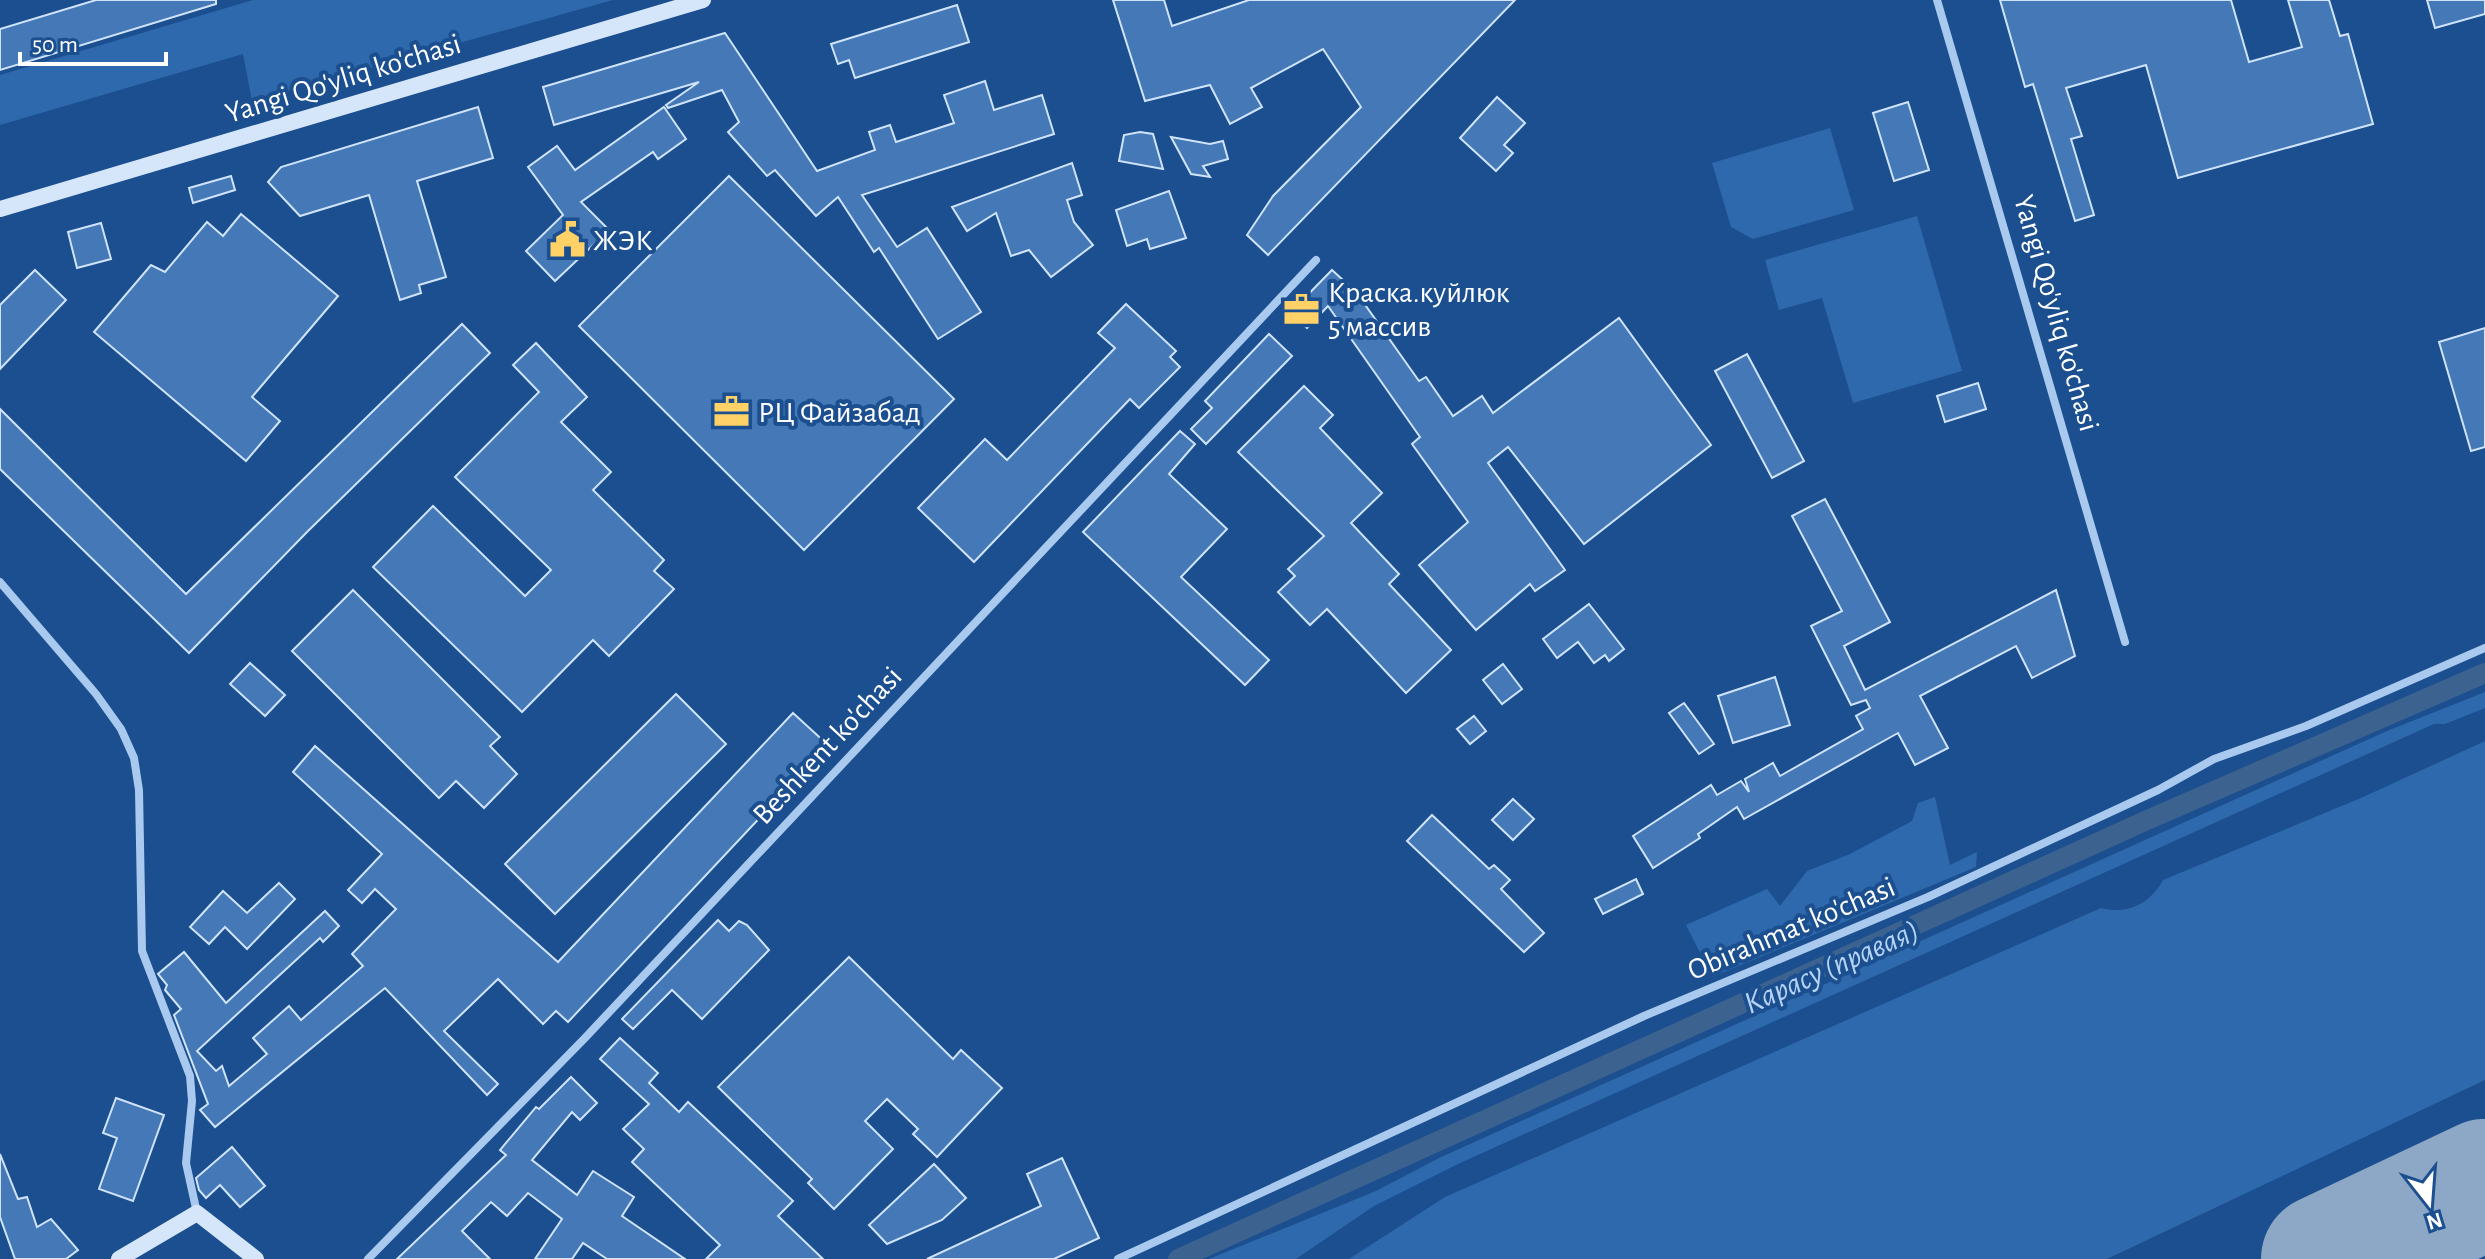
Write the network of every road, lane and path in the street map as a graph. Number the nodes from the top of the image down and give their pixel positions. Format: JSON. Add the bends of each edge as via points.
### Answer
{"nodes":[{"id":1,"x":703,"y":0,"type":"edge"},
{"id":2,"x":1937,"y":0,"type":"edge"},
{"id":3,"x":0,"y":209,"type":"edge"},
{"id":4,"x":1316,"y":260,"type":"dead end"},
{"id":5,"x":0,"y":582,"type":"edge"},
{"id":6,"x":2125,"y":642,"type":"dead end"},
{"id":7,"x":2485,"y":648,"type":"edge"},
{"id":8,"x":197,"y":1213,"type":"junction"},
{"id":9,"x":119,"y":1259,"type":"edge"},
{"id":10,"x":256,"y":1259,"type":"edge"},
{"id":11,"x":368,"y":1259,"type":"edge"},
{"id":12,"x":1118,"y":1259,"type":"edge"}],
"edges":[{"from":1,"to":3,"type":"street","name":"Yangi Qo'yliq ko'chasi"},
{"from":2,"to":6,"type":"street","name":"Yangi Qo'yliq ko'chasi"},
{"from":4,"to":11,"type":"street","name":"Beshkent ko'chasi","via":[[584,1039]]},
{"from":5,"to":8,"type":"street","via":[[96,694],[134,758],[142,951],[190,1076],[186,1163]]},
{"from":7,"to":12,"type":"street","name":"Obirahmat ko'chasi","via":[[2306,726],[2214,759],[1928,897],[1644,1016]]},
{"from":8,"to":9,"type":"street"},
{"from":8,"to":10,"type":"street"}]}
